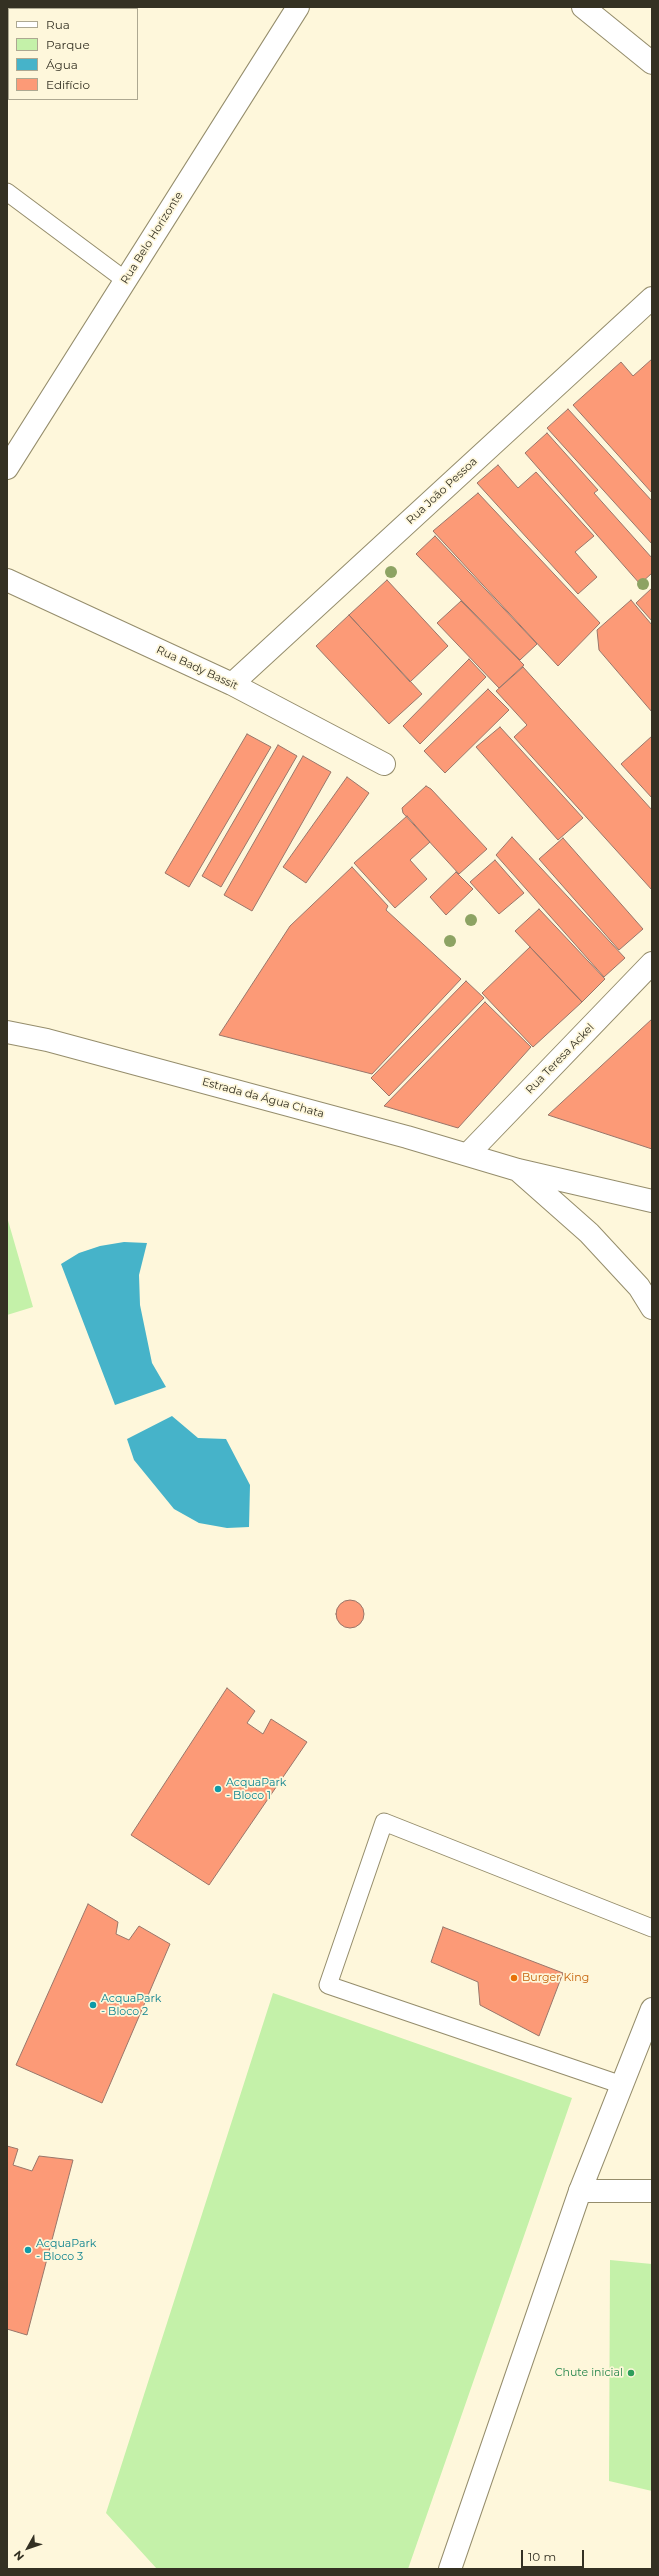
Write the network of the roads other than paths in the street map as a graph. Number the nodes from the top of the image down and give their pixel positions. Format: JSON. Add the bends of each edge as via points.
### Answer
{"nodes":[{"id":1,"x":298,"y":7,"type":"edge"},
{"id":2,"x":583,"y":7,"type":"edge"},
{"id":3,"x":652,"y":63,"type":"edge"},
{"id":4,"x":7,"y":192,"type":"edge"},
{"id":5,"x":125,"y":280,"type":"junction"},
{"id":6,"x":652,"y":298,"type":"edge"},
{"id":7,"x":7,"y":468,"type":"edge"},
{"id":8,"x":7,"y":580,"type":"edge"},
{"id":9,"x":232,"y":684,"type":"junction"},
{"id":10,"x":384,"y":764,"type":"dead end"},
{"id":11,"x":652,"y":963,"type":"edge"},
{"id":12,"x":7,"y":1019,"type":"edge"},
{"id":13,"x":7,"y":1032,"type":"edge"},
{"id":14,"x":47,"y":1040,"type":"junction"},
{"id":15,"x":468,"y":1154,"type":"junction"},
{"id":16,"x":518,"y":1170,"type":"junction"},
{"id":17,"x":652,"y":1201,"type":"edge"},
{"id":18,"x":652,"y":1308,"type":"edge"},
{"id":19,"x":652,"y":1928,"type":"edge"},
{"id":20,"x":652,"y":2009,"type":"edge"},
{"id":21,"x":622,"y":2085,"type":"junction"},
{"id":22,"x":580,"y":2191,"type":"junction"},
{"id":23,"x":652,"y":2191,"type":"edge"},
{"id":24,"x":450,"y":2569,"type":"edge"}],
"edges":[{"from":1,"to":5,"type":"street","name":"Rua Belo Horizonte"},
{"from":2,"to":3,"type":"street"},
{"from":4,"to":5,"type":"lane"},
{"from":5,"to":7,"type":"street","name":"Rua Belo Horizonte"},
{"from":6,"to":9,"type":"street","name":"Rua João Pessoa"},
{"from":8,"to":9,"type":"street","name":"Rua Bady Bassit"},
{"from":9,"to":10,"type":"street","name":"Rua Bady Bassit"},
{"from":11,"to":15,"type":"street","name":"Rua Teresa Ackel"},
{"from":12,"to":14,"type":"street"},
{"from":13,"to":14,"type":"street","name":"Estrada da Água Chata"},
{"from":14,"to":15,"type":"street","name":"Estrada da Água Chata"},
{"from":15,"to":16,"type":"street","name":"Estrada da Água Chata"},
{"from":16,"to":17,"type":"street","name":"Estrada da Água Chata"},
{"from":16,"to":18,"type":"street","name":"Estrada da Água Chata","via":[[589,1233],[639,1287]]},
{"from":19,"to":21,"type":"lane","via":[[384,1822],[328,1985]]},
{"from":20,"to":21,"type":"street"},
{"from":21,"to":22,"type":"street"},
{"from":22,"to":23,"type":"street"},
{"from":22,"to":24,"type":"street"}]}
